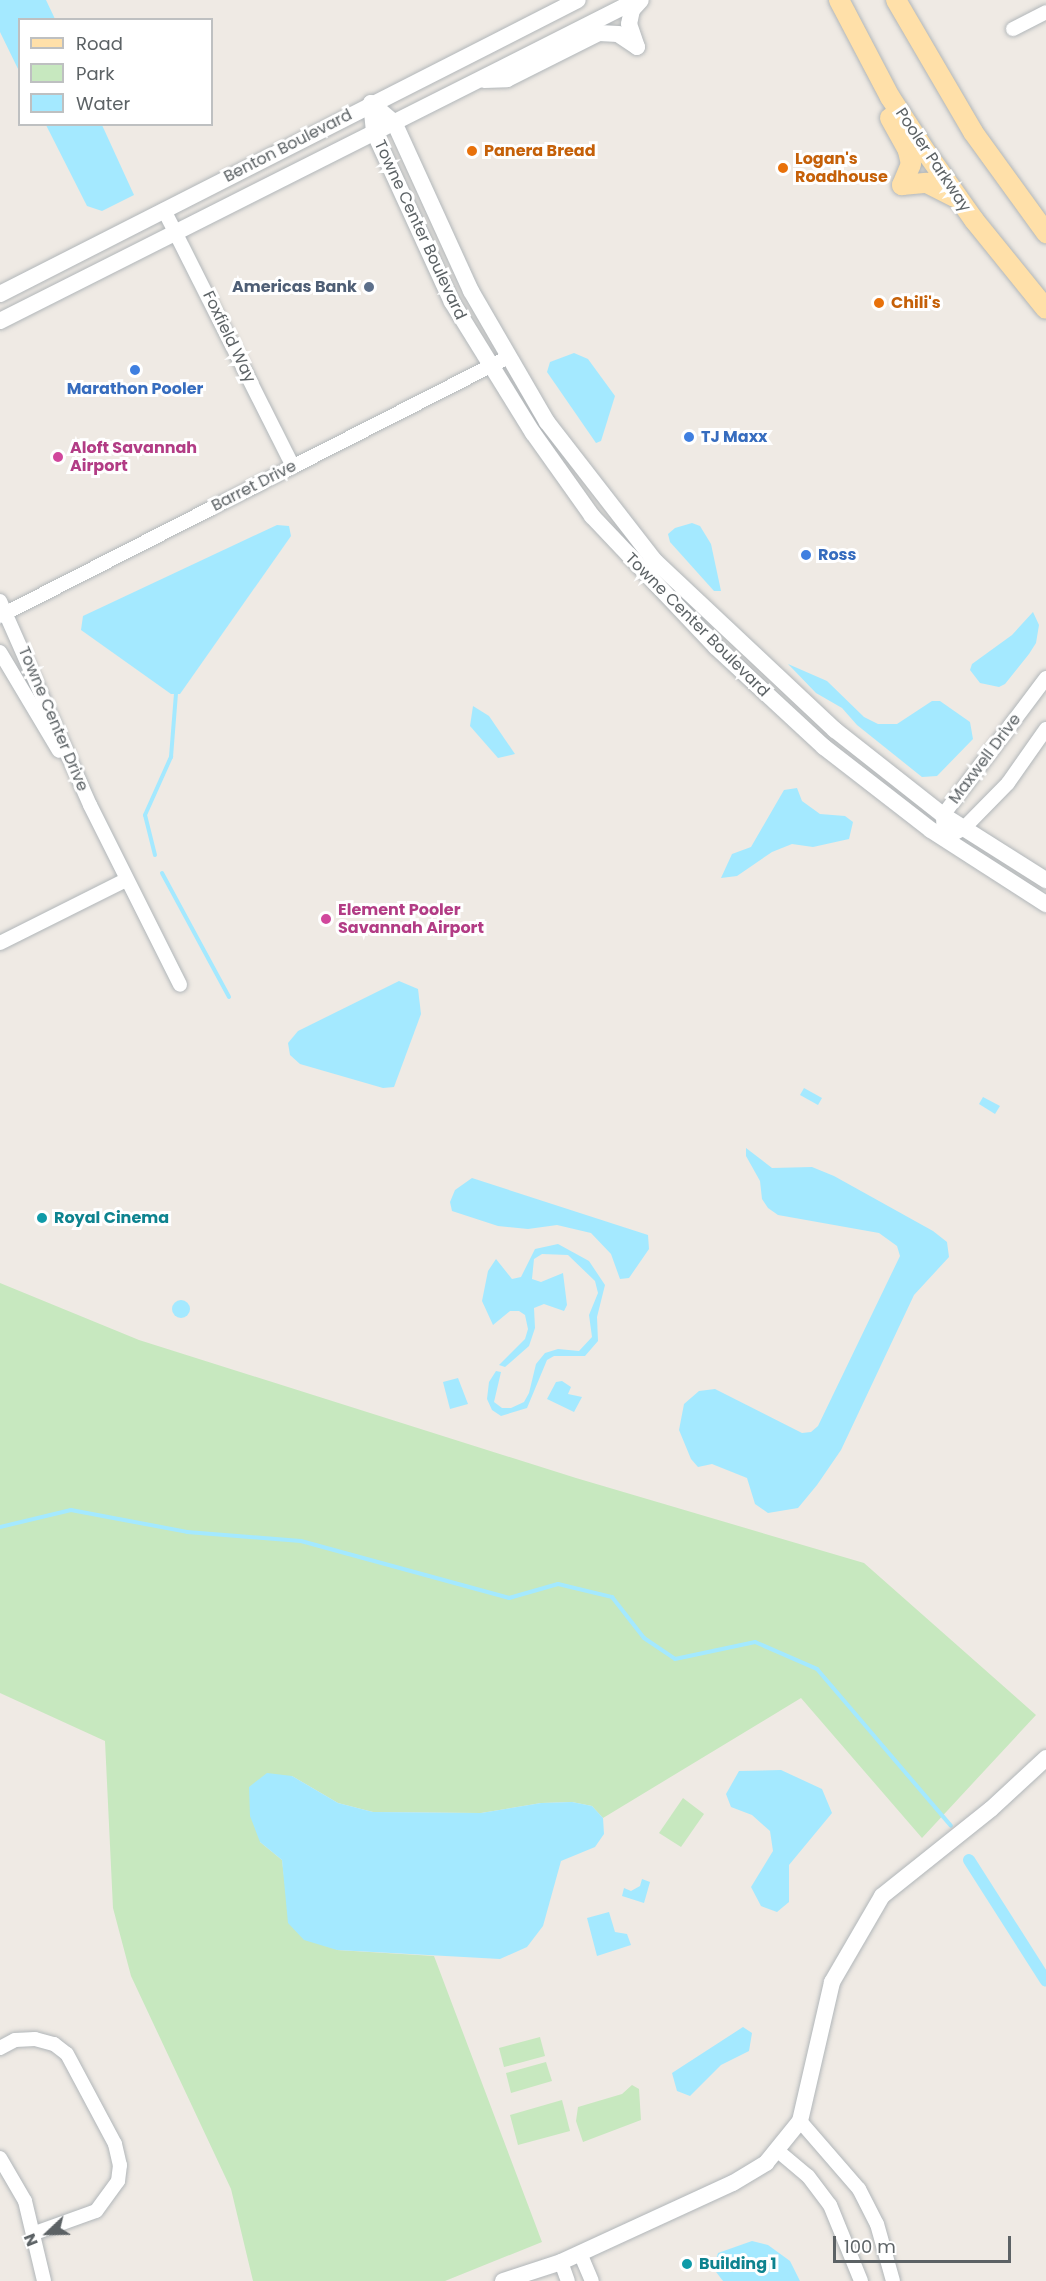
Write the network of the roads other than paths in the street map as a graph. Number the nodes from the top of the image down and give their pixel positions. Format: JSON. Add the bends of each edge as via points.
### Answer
{"nodes":[{"id":1,"x":578,"y":0,"type":"edge"},
{"id":2,"x":639,"y":0,"type":"edge"},
{"id":3,"x":896,"y":0,"type":"edge"},
{"id":4,"x":841,"y":3,"type":"edge"},
{"id":5,"x":1046,"y":12,"type":"edge"},
{"id":6,"x":1013,"y":29,"type":"dead end"},
{"id":7,"x":477,"y":80,"type":"junction"},
{"id":8,"x":371,"y":103,"type":"junction"},
{"id":9,"x":394,"y":122,"type":"junction"},
{"id":10,"x":374,"y":132,"type":"junction"},
{"id":11,"x":421,"y":183,"type":"junction"},
{"id":12,"x":402,"y":192,"type":"junction"},
{"id":13,"x":959,"y":199,"type":"junction"},
{"id":14,"x":164,"y":210,"type":"junction"},
{"id":15,"x":176,"y":232,"type":"junction"},
{"id":16,"x":442,"y":232,"type":"junction"},
{"id":17,"x":1046,"y":233,"type":"edge"},
{"id":18,"x":423,"y":241,"type":"junction"},
{"id":19,"x":0,"y":294,"type":"edge"},
{"id":20,"x":1046,"y":309,"type":"edge"},
{"id":21,"x":0,"y":321,"type":"edge"},
{"id":22,"x":508,"y":357,"type":"junction"},
{"id":23,"x":491,"y":367,"type":"junction"},
{"id":24,"x":293,"y":466,"type":"junction"},
{"id":25,"x":2,"y":610,"type":"edge"},
{"id":26,"x":0,"y":652,"type":"edge"},
{"id":27,"x":1046,"y":678,"type":"edge"},
{"id":28,"x":1046,"y":729,"type":"edge"},
{"id":29,"x":90,"y":805,"type":"junction"},
{"id":30,"x":943,"y":815,"type":"junction"},
{"id":31,"x":963,"y":829,"type":"junction"},
{"id":32,"x":944,"y":839,"type":"junction"},
{"id":33,"x":126,"y":879,"type":"junction"},
{"id":34,"x":1046,"y":880,"type":"edge"},
{"id":35,"x":1046,"y":904,"type":"edge"},
{"id":36,"x":0,"y":943,"type":"edge"},
{"id":37,"x":180,"y":985,"type":"dead end"},
{"id":38,"x":1046,"y":1758,"type":"edge"},
{"id":39,"x":1046,"y":1773,"type":"edge"},
{"id":40,"x":991,"y":1809,"type":"junction"},
{"id":41,"x":0,"y":2048,"type":"edge"},
{"id":42,"x":800,"y":2121,"type":"junction"},
{"id":43,"x":778,"y":2151,"type":"junction"},
{"id":44,"x":0,"y":2158,"type":"edge"},
{"id":45,"x":35,"y":2232,"type":"junction"},
{"id":46,"x":580,"y":2253,"type":"junction"},
{"id":47,"x":561,"y":2262,"type":"junction"},
{"id":48,"x":44,"y":2281,"type":"edge"},
{"id":49,"x":503,"y":2281,"type":"edge"},
{"id":50,"x":568,"y":2281,"type":"edge"},
{"id":51,"x":592,"y":2281,"type":"edge"},
{"id":52,"x":861,"y":2281,"type":"edge"},
{"id":53,"x":893,"y":2281,"type":"edge"}],
"edges":[{"from":1,"to":8,"type":"street","name":"Benton Boulevard"},
{"from":2,"to":7,"type":"street","name":"Benton Boulevard"},
{"from":2,"to":7,"type":"street","name":"Benton Boulevard","via":[[628,24],[637,47],[618,34],[598,33],[507,79]]},
{"from":3,"to":17,"type":"main road","via":[[973,132]]},
{"from":4,"to":13,"type":"main road","name":"Pooler Parkway","via":[[890,97]]},
{"from":4,"to":13,"type":"main road","via":[[854,51],[908,151],[911,164],[902,185],[927,183]]},
{"from":5,"to":6,"type":"street"},
{"from":7,"to":9,"type":"street","name":"Benton Boulevard"},
{"from":8,"to":9,"type":"street","name":"Towne Center Boulevard"},
{"from":8,"to":10,"type":"street","name":"Towne Center Boulevard"},
{"from":8,"to":14,"type":"street","name":"Benton Boulevard"},
{"from":9,"to":10,"type":"street","name":"Benton Boulevard"},
{"from":9,"to":11,"type":"street","name":"Towne Center Boulevard"},
{"from":10,"to":12,"type":"street","name":"Towne Center Boulevard"},
{"from":10,"to":15,"type":"street","name":"Benton Boulevard"},
{"from":11,"to":12,"type":"street"},
{"from":11,"to":16,"type":"street","name":"Towne Center Boulevard"},
{"from":12,"to":18,"type":"street","name":"Towne Center Boulevard"},
{"from":13,"to":20,"type":"main road","name":"Pooler Parkway"},
{"from":14,"to":15,"type":"street","name":"Foxfield Way"},
{"from":14,"to":19,"type":"street","name":"Benton Boulevard"},
{"from":15,"to":21,"type":"street","name":"Benton Boulevard"},
{"from":15,"to":24,"type":"street","name":"Foxfield Way"},
{"from":16,"to":18,"type":"street"},
{"from":16,"to":22,"type":"street","name":"Towne Center Boulevard"},
{"from":18,"to":23,"type":"street","name":"Towne Center Boulevard","via":[[452,302]]},
{"from":22,"to":23,"type":"street","name":"Barret Drive"},
{"from":22,"to":30,"type":"street","name":"Towne Center Boulevard","via":[[548,422],[656,561],[835,730]]},
{"from":23,"to":24,"type":"street","name":"Barret Drive"},
{"from":23,"to":32,"type":"street","name":"Towne Center Boulevard","via":[[592,516],[645,574],[730,661],[824,747],[879,793]]},
{"from":24,"to":25,"type":"street","name":"Barret Drive"},
{"from":25,"to":29,"type":"street","name":"Towne Center Drive"},
{"from":26,"to":29,"type":"street","name":"Towne Center Drive"},
{"from":27,"to":30,"type":"street","name":"Maxwell Drive"},
{"from":28,"to":31,"type":"street","name":"Maxwell Drive","via":[[1008,783]]},
{"from":29,"to":33,"type":"street","name":"Towne Center Drive"},
{"from":30,"to":31,"type":"street","name":"Towne Center Boulevard"},
{"from":30,"to":32,"type":"street","name":"Maxwell Drive"},
{"from":31,"to":32,"type":"street","name":"Maxwell Drive"},
{"from":31,"to":34,"type":"street","name":"Towne Center Boulevard"},
{"from":32,"to":35,"type":"street","name":"Towne Center Boulevard"},
{"from":33,"to":36,"type":"street"},
{"from":33,"to":37,"type":"street","name":"Towne Center Drive"},
{"from":38,"to":40,"type":"street"},
{"from":39,"to":40,"type":"street"},
{"from":40,"to":42,"type":"street","via":[[882,1896],[844,1955],[832,1982]]},
{"from":41,"to":45,"type":"street","via":[[15,2040],[35,2039],[54,2044],[67,2054],[115,2144],[120,2165],[118,2181],[96,2211]]},
{"from":42,"to":43,"type":"street"},
{"from":42,"to":53,"type":"street","via":[[859,2189],[877,2224]]},
{"from":43,"to":46,"type":"street","via":[[733,2183]]},
{"from":43,"to":52,"type":"street","via":[[808,2176],[830,2205]]},
{"from":44,"to":45,"type":"street","via":[[25,2201]]},
{"from":45,"to":48,"type":"street"},
{"from":46,"to":47,"type":"street"},
{"from":46,"to":51,"type":"street"},
{"from":47,"to":49,"type":"street"},
{"from":47,"to":50,"type":"street"}]}
